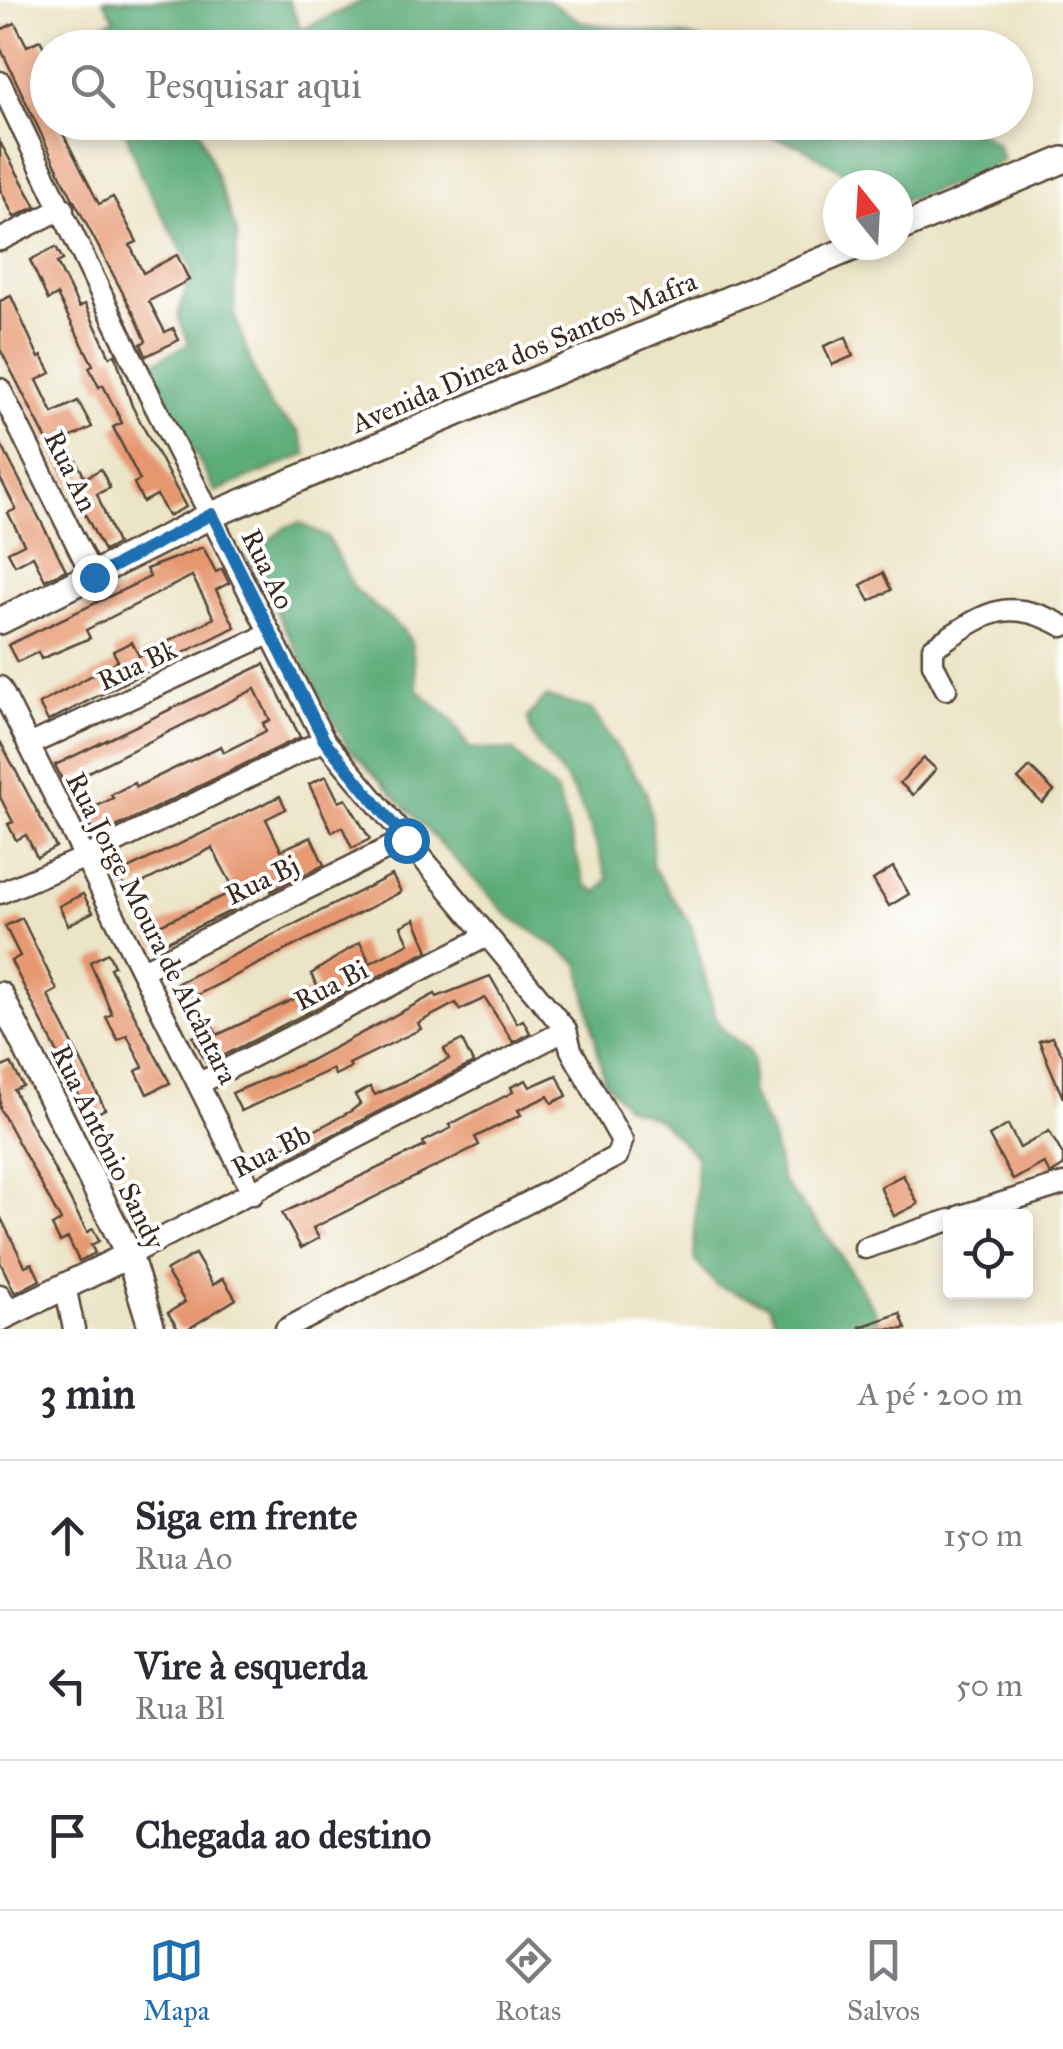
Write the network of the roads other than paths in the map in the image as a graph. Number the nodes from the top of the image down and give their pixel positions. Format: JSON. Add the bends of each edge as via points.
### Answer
{"nodes":[{"id":1,"x":0,"y":82,"type":"edge"},
{"id":2,"x":1063,"y":160,"type":"edge"},
{"id":3,"x":63,"y":208,"type":"junction"},
{"id":4,"x":913,"y":222,"type":"edge"},
{"id":5,"x":0,"y":240,"type":"edge"},
{"id":6,"x":823,"y":260,"type":"edge"},
{"id":7,"x":0,"y":389,"type":"edge"},
{"id":8,"x":212,"y":514,"type":"junction"},
{"id":9,"x":94,"y":577,"type":"junction"},
{"id":10,"x":0,"y":621,"type":"edge"},
{"id":11,"x":1063,"y":626,"type":"edge"},
{"id":12,"x":269,"y":634,"type":"junction"},
{"id":13,"x":0,"y":687,"type":"edge"},
{"id":14,"x":946,"y":688,"type":"dead end"},
{"id":15,"x":324,"y":740,"type":"junction"},
{"id":16,"x":29,"y":746,"type":"junction"},
{"id":17,"x":406,"y":840,"type":"junction"},
{"id":18,"x":86,"y":857,"type":"junction"},
{"id":19,"x":0,"y":893,"type":"edge"},
{"id":20,"x":487,"y":936,"type":"junction"},
{"id":21,"x":143,"y":970,"type":"junction"},
{"id":22,"x":0,"y":995,"type":"edge"},
{"id":23,"x":566,"y":1030,"type":"junction"},
{"id":24,"x":200,"y":1083,"type":"junction"},
{"id":25,"x":1063,"y":1184,"type":"edge"},
{"id":26,"x":254,"y":1194,"type":"junction"},
{"id":27,"x":983,"y":1209,"type":"edge"},
{"id":28,"x":943,"y":1222,"type":"edge"},
{"id":29,"x":865,"y":1248,"type":"dead end"},
{"id":30,"x":130,"y":1255,"type":"junction"},
{"id":31,"x":65,"y":1286,"type":"junction"},
{"id":32,"x":3,"y":1309,"type":"edge"},
{"id":33,"x":74,"y":1329,"type":"edge"},
{"id":34,"x":152,"y":1329,"type":"edge"},
{"id":35,"x":286,"y":1329,"type":"edge"}],
"edges":[{"from":1,"to":3,"type":"street","name":"Rua Ao"},
{"from":2,"to":4,"type":"street"},
{"from":3,"to":5,"type":"street"},
{"from":3,"to":8,"type":"street","name":"Rua Ao"},
{"from":6,"to":8,"type":"street","name":"Avenida Dinea dos Santos Mafra"},
{"from":7,"to":9,"type":"street","name":"Rua An"},
{"from":8,"to":9,"type":"street","name":"Avenida Dinea dos Santos Mafra"},
{"from":8,"to":12,"type":"street","name":"Rua Ao"},
{"from":9,"to":10,"type":"street","name":"Avenida Dinea dos Santos Mafra"},
{"from":11,"to":14,"type":"street","via":[[1022,608],[983,615],[933,648]]},
{"from":12,"to":15,"type":"street","name":"Rua Ao"},
{"from":12,"to":16,"type":"street","name":"Rua Bk"},
{"from":13,"to":16,"type":"street","name":"Rua Jorge Moura de Alcântara"},
{"from":15,"to":17,"type":"street","name":"Rua Ao"},
{"from":15,"to":18,"type":"street"},
{"from":16,"to":18,"type":"street","name":"Rua Jorge Moura de Alcântara"},
{"from":17,"to":20,"type":"street","name":"Rua Ao"},
{"from":17,"to":21,"type":"street","name":"Rua Bj"},
{"from":18,"to":19,"type":"street"},
{"from":18,"to":21,"type":"street","name":"Rua Jorge Moura de Alcântara"},
{"from":20,"to":23,"type":"street","name":"Rua Ao"},
{"from":20,"to":24,"type":"street","name":"Rua Bi"},
{"from":21,"to":24,"type":"street","name":"Rua Jorge Moura de Alcântara"},
{"from":22,"to":30,"type":"street","name":"Rua Antônio Sandy"},
{"from":23,"to":26,"type":"street","name":"Rua Bb"},
{"from":23,"to":35,"type":"street","name":"Rua Ao","via":[[622,1141],[617,1156]]},
{"from":24,"to":26,"type":"street","name":"Rua Jorge Moura de Alcântara"},
{"from":25,"to":27,"type":"street"},
{"from":26,"to":30,"type":"street","name":"Rua Bb"},
{"from":28,"to":29,"type":"street"},
{"from":30,"to":31,"type":"street","name":"Rua Bb"},
{"from":30,"to":34,"type":"street","name":"Rua Antônio Sandy"},
{"from":31,"to":32,"type":"street","name":"Rua Bb"},
{"from":31,"to":33,"type":"street"}]}
